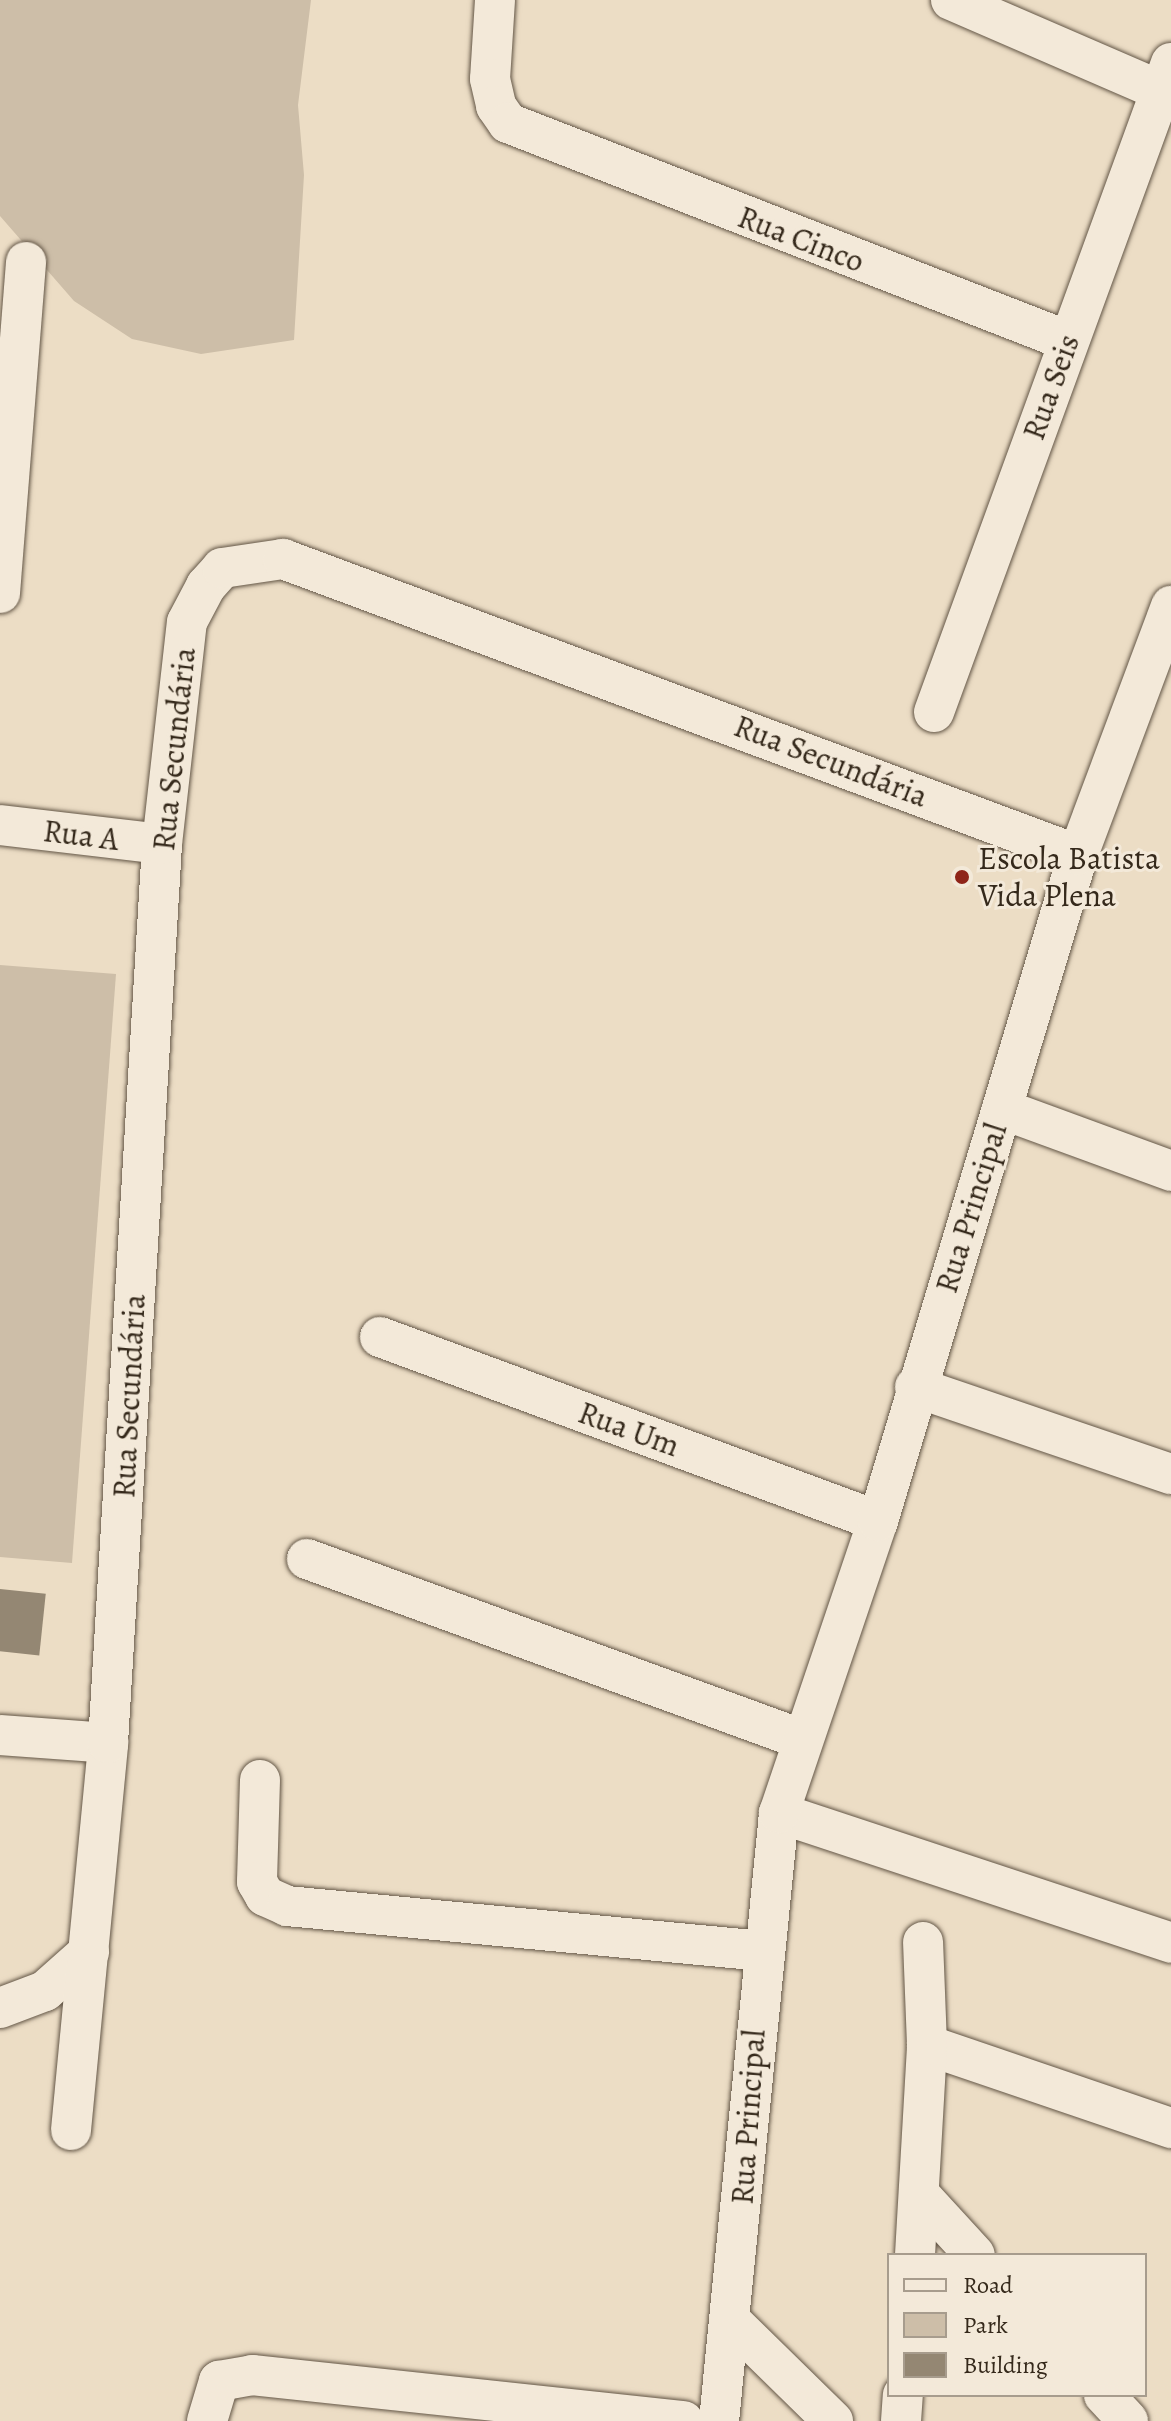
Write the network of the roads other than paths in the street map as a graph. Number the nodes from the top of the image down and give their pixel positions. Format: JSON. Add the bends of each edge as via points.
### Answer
{"nodes":[{"id":1,"x":495,"y":0,"type":"edge"},
{"id":2,"x":951,"y":0,"type":"edge"},
{"id":3,"x":1166,"y":77,"type":"edge"},
{"id":4,"x":26,"y":262,"type":"dead end"},
{"id":5,"x":1068,"y":341,"type":"junction"},
{"id":6,"x":0,"y":593,"type":"edge"},
{"id":7,"x":1171,"y":606,"type":"edge"},
{"id":8,"x":934,"y":712,"type":"dead end"},
{"id":9,"x":0,"y":825,"type":"edge"},
{"id":10,"x":162,"y":844,"type":"junction"},
{"id":11,"x":1078,"y":855,"type":"junction"},
{"id":12,"x":1002,"y":1109,"type":"junction"},
{"id":13,"x":1171,"y":1171,"type":"edge"},
{"id":14,"x":380,"y":1337,"type":"dead end"},
{"id":15,"x":915,"y":1387,"type":"junction"},
{"id":16,"x":1171,"y":1474,"type":"edge"},
{"id":17,"x":878,"y":1521,"type":"junction"},
{"id":18,"x":307,"y":1559,"type":"dead end"},
{"id":19,"x":0,"y":1735,"type":"edge"},
{"id":20,"x":801,"y":1739,"type":"junction"},
{"id":21,"x":108,"y":1743,"type":"junction"},
{"id":22,"x":260,"y":1780,"type":"dead end"},
{"id":23,"x":779,"y":1813,"type":"junction"},
{"id":24,"x":923,"y":1942,"type":"dead end"},
{"id":25,"x":1171,"y":1943,"type":"edge"},
{"id":26,"x":761,"y":1951,"type":"junction"},
{"id":27,"x":89,"y":1952,"type":"junction"},
{"id":28,"x":0,"y":2008,"type":"edge"},
{"id":29,"x":927,"y":2045,"type":"junction"},
{"id":30,"x":1171,"y":2128,"type":"edge"},
{"id":31,"x":71,"y":2130,"type":"dead end"},
{"id":32,"x":920,"y":2195,"type":"junction"},
{"id":33,"x":915,"y":2253,"type":"edge"},
{"id":34,"x":973,"y":2253,"type":"edge"},
{"id":35,"x":733,"y":2323,"type":"junction"},
{"id":36,"x":903,"y":2397,"type":"edge"},
{"id":37,"x":1106,"y":2397,"type":"edge"},
{"id":38,"x":727,"y":2415,"type":"edge"},
{"id":39,"x":207,"y":2421,"type":"edge"},
{"id":40,"x":684,"y":2421,"type":"edge"},
{"id":41,"x":833,"y":2421,"type":"edge"},
{"id":42,"x":901,"y":2421,"type":"edge"},
{"id":43,"x":1128,"y":2421,"type":"edge"}],
"edges":[{"from":1,"to":5,"type":"street","name":"Rua Cinco","via":[[488,47],[496,106],[508,123]]},
{"from":2,"to":3,"type":"street"},
{"from":3,"to":5,"type":"street","name":"Rua Seis"},
{"from":4,"to":6,"type":"street"},
{"from":5,"to":8,"type":"street","name":"Rua Seis"},
{"from":7,"to":11,"type":"street","name":"Rua Principal"},
{"from":9,"to":10,"type":"street","name":"Rua A"},
{"from":10,"to":11,"type":"street","name":"Rua Secundária","via":[[187,622],[222,568],[283,559]]},
{"from":10,"to":21,"type":"street","name":"Rua Secundária"},
{"from":11,"to":12,"type":"street","name":"Rua Principal"},
{"from":12,"to":13,"type":"street"},
{"from":12,"to":15,"type":"street","name":"Rua Principal"},
{"from":14,"to":17,"type":"street","name":"Rua Um"},
{"from":15,"to":16,"type":"street"},
{"from":15,"to":17,"type":"street","name":"Rua Principal"},
{"from":17,"to":20,"type":"street","name":"Rua Principal"},
{"from":18,"to":20,"type":"street"},
{"from":19,"to":21,"type":"street"},
{"from":20,"to":23,"type":"street","name":"Rua Principal"},
{"from":21,"to":27,"type":"street","name":"Rua Secundária"},
{"from":22,"to":26,"type":"street","via":[[257,1882],[265,1896],[287,1906]]},
{"from":23,"to":25,"type":"street"},
{"from":23,"to":26,"type":"street","name":"Rua Principal"},
{"from":24,"to":29,"type":"street"},
{"from":26,"to":35,"type":"street","name":"Rua Principal"},
{"from":27,"to":28,"type":"street","via":[[45,1991]]},
{"from":27,"to":31,"type":"street","name":"Rua Secundária"},
{"from":29,"to":30,"type":"street"},
{"from":29,"to":32,"type":"street"},
{"from":32,"to":33,"type":"street"},
{"from":32,"to":34,"type":"street"},
{"from":35,"to":38,"type":"street","name":"Rua Principal"},
{"from":35,"to":41,"type":"street"},
{"from":36,"to":42,"type":"street"},
{"from":37,"to":43,"type":"street"},
{"from":39,"to":40,"type":"street","via":[[219,2381],[252,2375]]}]}
